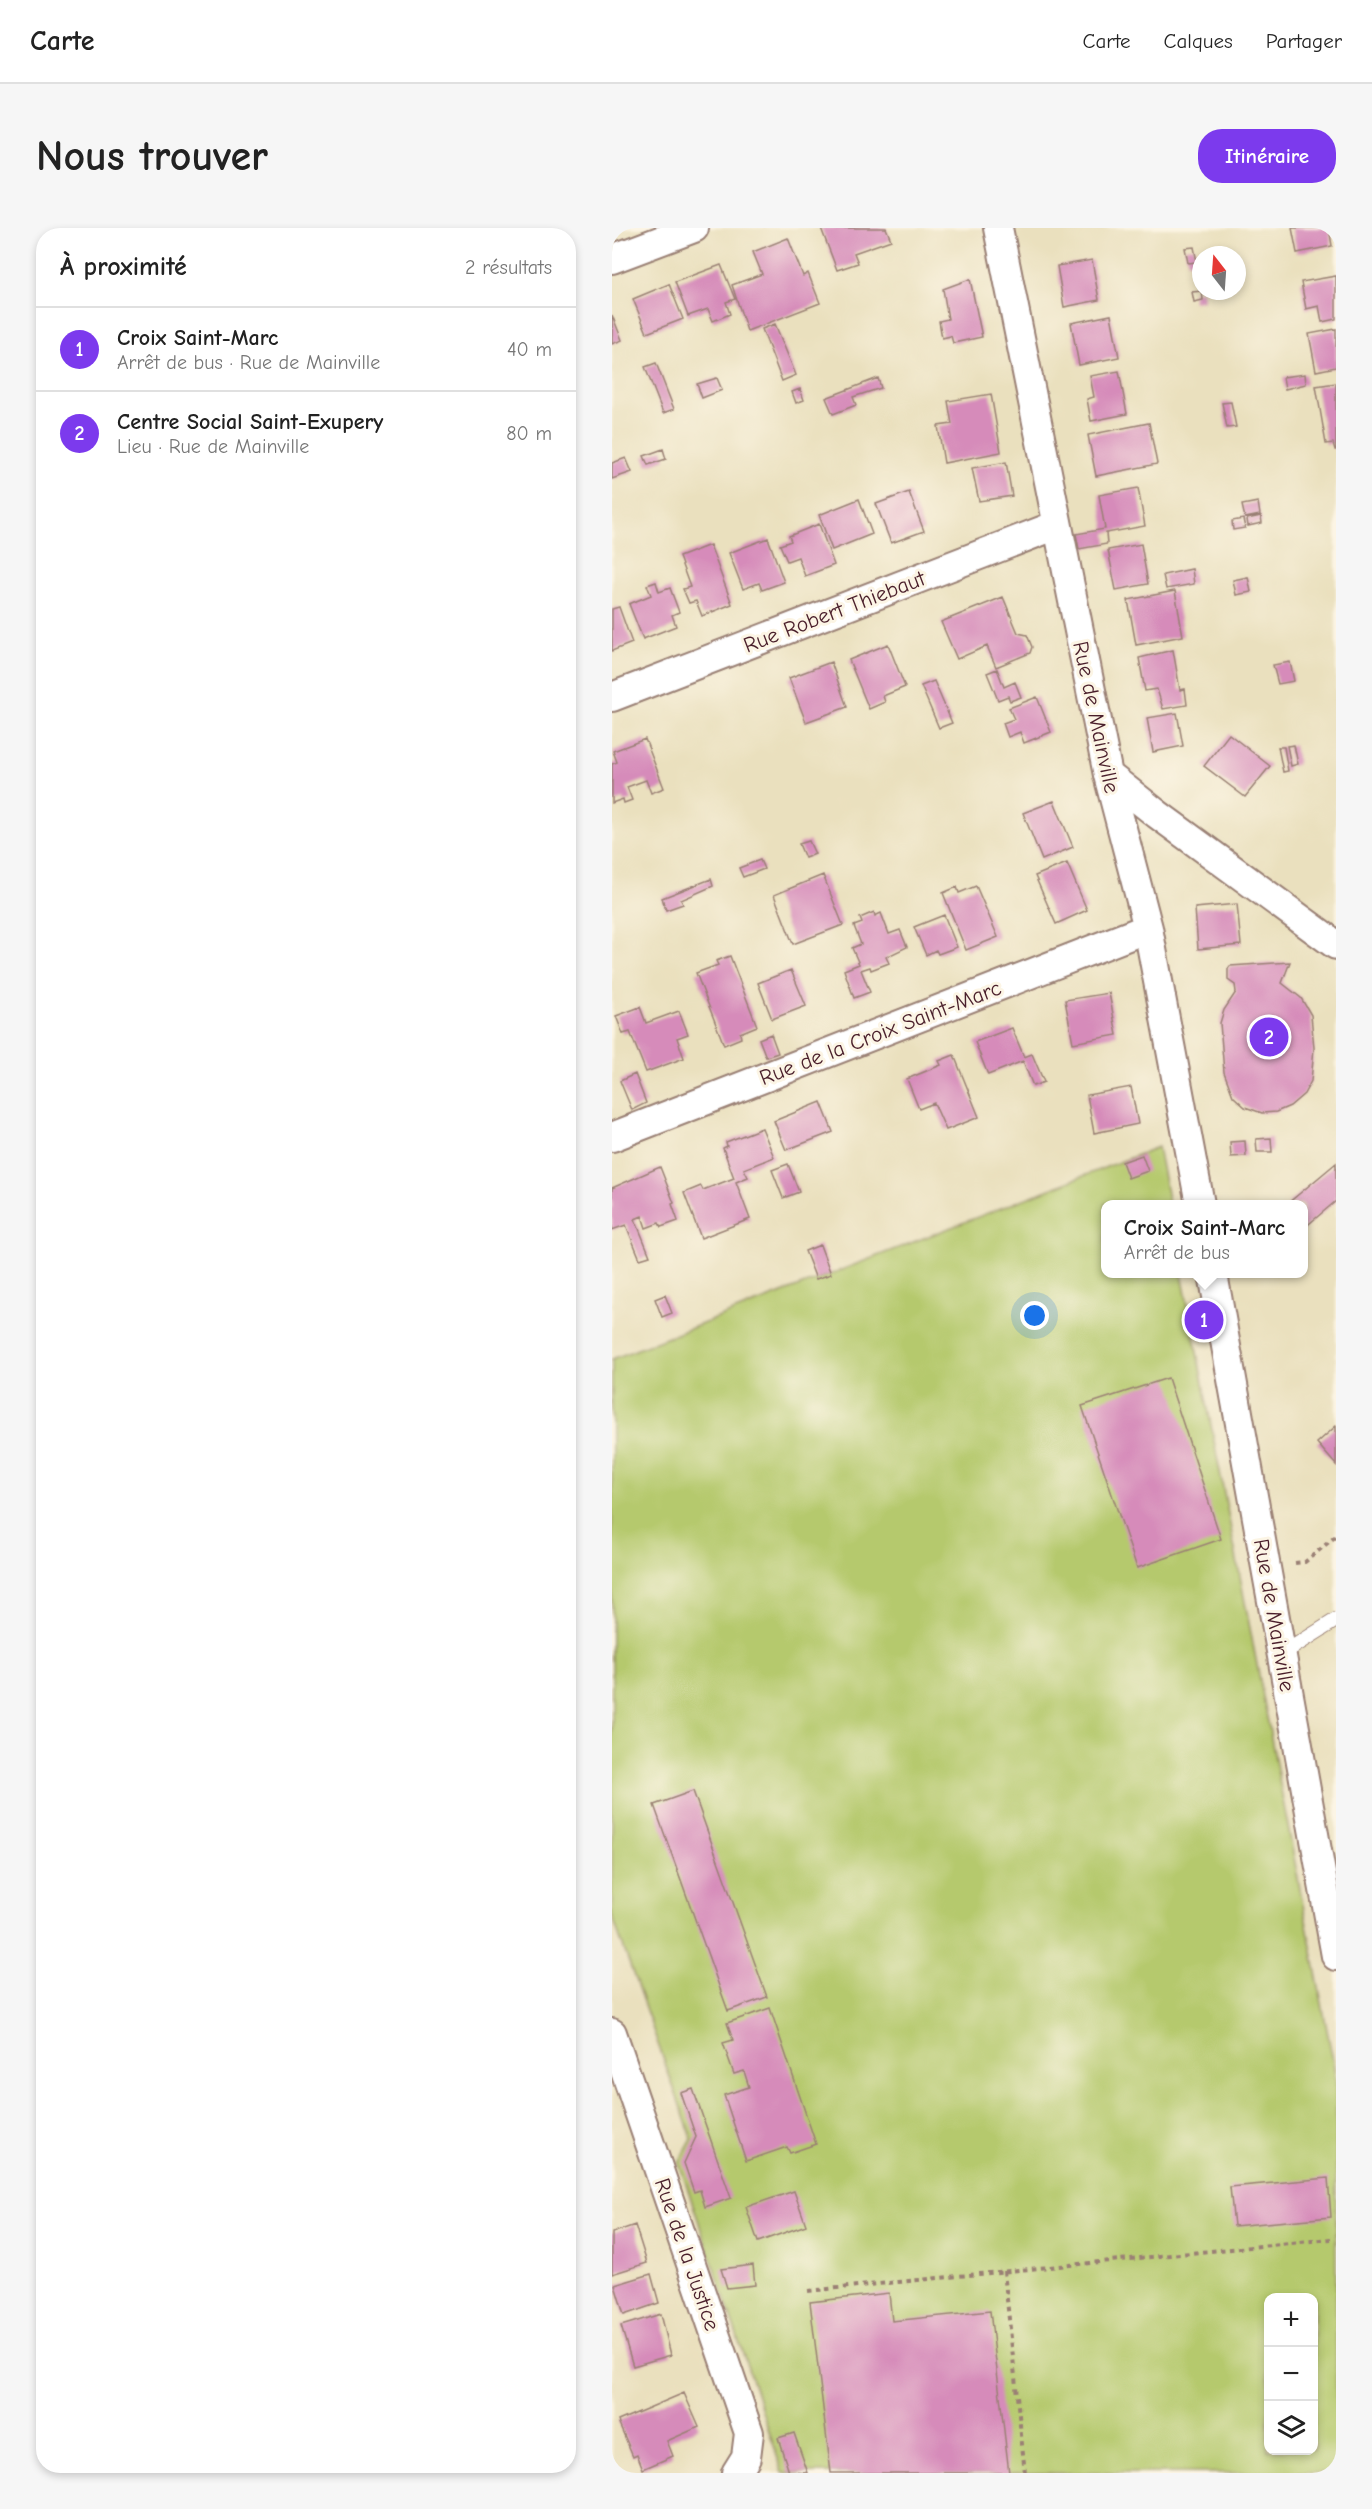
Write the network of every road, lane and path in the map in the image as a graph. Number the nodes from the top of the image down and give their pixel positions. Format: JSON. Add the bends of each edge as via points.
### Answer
{"nodes":[{"id":1,"x":694,"y":228,"type":"edge"},
{"id":2,"x":998,"y":228,"type":"edge"},
{"id":3,"x":612,"y":259,"type":"edge"},
{"id":4,"x":1057,"y":525,"type":"junction"},
{"id":5,"x":612,"y":697,"type":"edge"},
{"id":6,"x":1108,"y":775,"type":"junction"},
{"id":7,"x":1148,"y":928,"type":"junction"},
{"id":8,"x":1336,"y":945,"type":"edge"},
{"id":9,"x":612,"y":1137,"type":"edge"},
{"id":10,"x":1199,"y":1200,"type":"edge"},
{"id":11,"x":1214,"y":1278,"type":"edge"},
{"id":12,"x":1336,"y":1536,"type":"edge"},
{"id":13,"x":1266,"y":1566,"type":"junction"},
{"id":14,"x":1336,"y":1620,"type":"edge"},
{"id":15,"x":1282,"y":1654,"type":"junction"},
{"id":16,"x":1336,"y":1956,"type":"edge"},
{"id":17,"x":612,"y":2033,"type":"edge"},
{"id":18,"x":1331,"y":2239,"type":"dead end"},
{"id":19,"x":1004,"y":2271,"type":"junction"},
{"id":20,"x":808,"y":2291,"type":"dead end"},
{"id":21,"x":736,"y":2473,"type":"edge"},
{"id":22,"x":1024,"y":2473,"type":"edge"}],
"edges":[{"from":1,"to":3,"type":"street"},
{"from":2,"to":4,"type":"street","name":"Rue de Mainville"},
{"from":4,"to":5,"type":"street","name":"Rue Robert Thiebaut"},
{"from":4,"to":6,"type":"street","name":"Rue de Mainville"},
{"from":6,"to":7,"type":"street","name":"Rue de Mainville"},
{"from":6,"to":8,"type":"street"},
{"from":7,"to":9,"type":"street","name":"Rue de la Croix Saint-Marc"},
{"from":7,"to":10,"type":"street","name":"Rue de Mainville"},
{"from":11,"to":13,"type":"street","name":"Rue de Mainville"},
{"from":12,"to":13,"type":"path","via":[[1305,1563]]},
{"from":13,"to":15,"type":"street","name":"Rue de Mainville"},
{"from":14,"to":15,"type":"lane"},
{"from":15,"to":16,"type":"street","name":"Rue de Mainville"},
{"from":17,"to":21,"type":"street","name":"Rue de la Justice","via":[[749,2433],[746,2457]]},
{"from":18,"to":19,"type":"path"},
{"from":19,"to":20,"type":"path"},
{"from":19,"to":22,"type":"path"}]}
